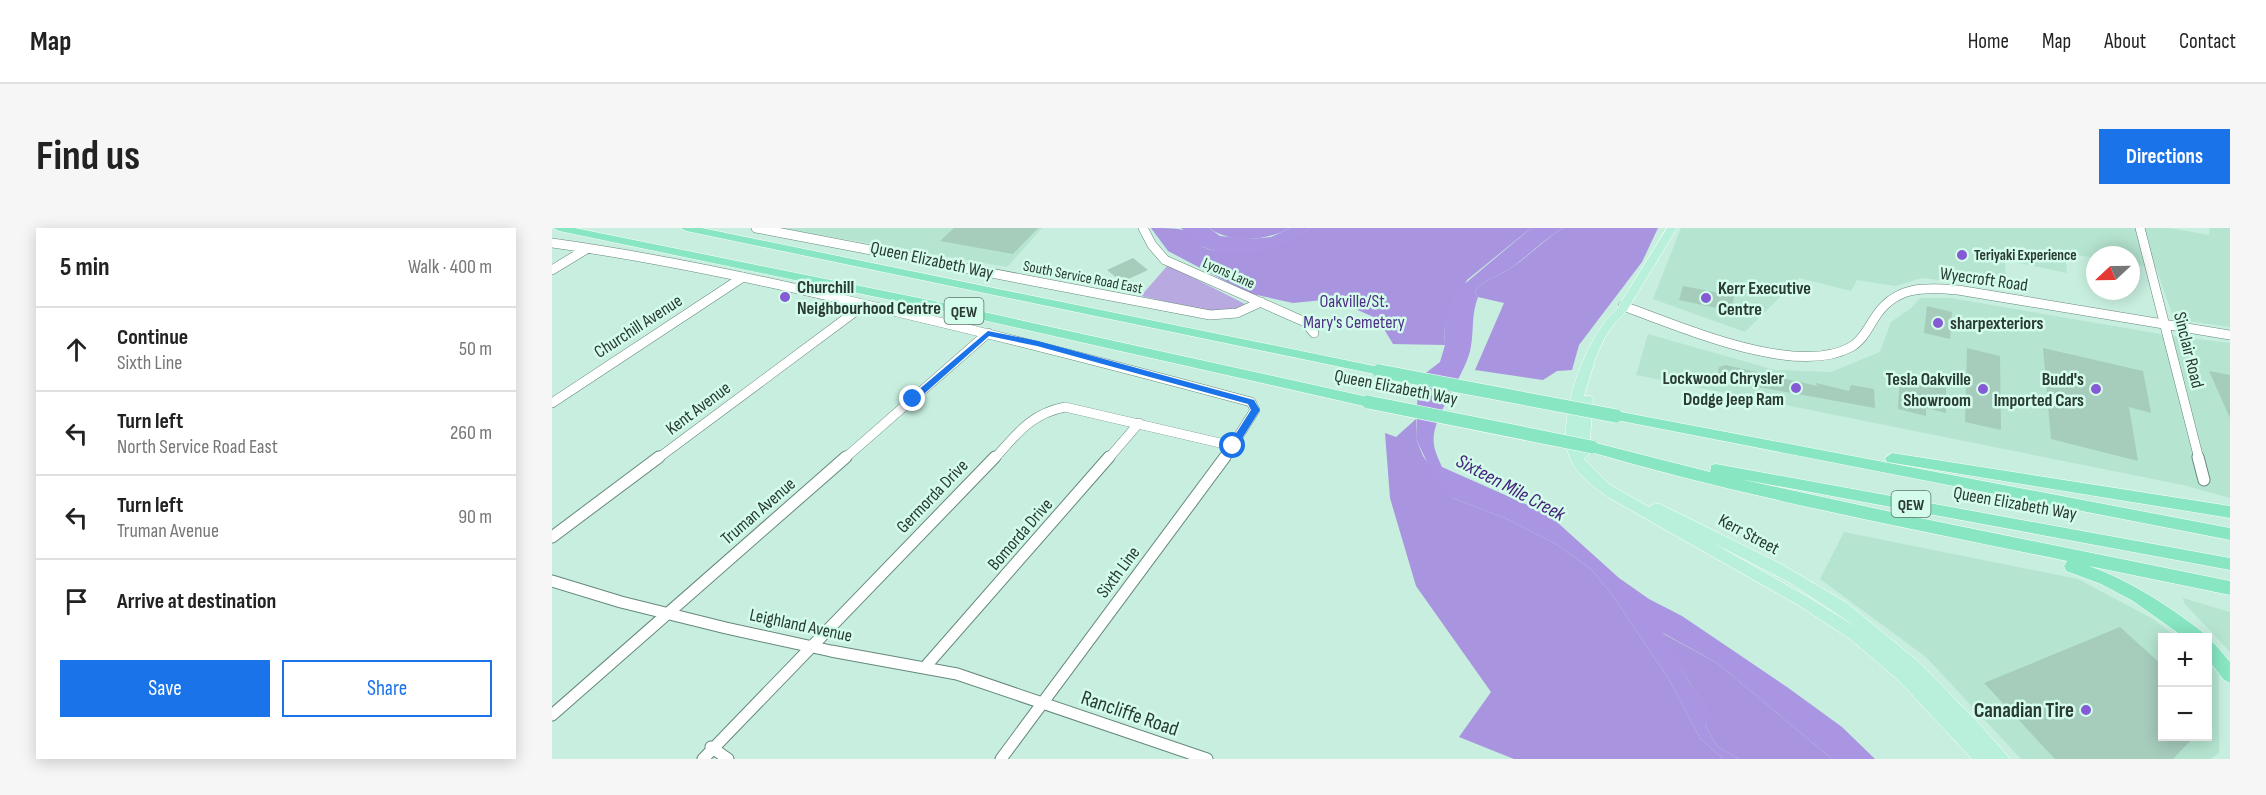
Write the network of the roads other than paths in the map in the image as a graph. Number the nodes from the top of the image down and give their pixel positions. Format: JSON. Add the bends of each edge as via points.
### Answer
{"nodes":[{"id":1,"x":559,"y":228,"type":"edge"},
{"id":2,"x":686,"y":228,"type":"edge"},
{"id":3,"x":756,"y":228,"type":"edge"},
{"id":4,"x":1143,"y":228,"type":"edge"},
{"id":5,"x":1672,"y":228,"type":"edge"},
{"id":6,"x":2140,"y":228,"type":"edge"},
{"id":7,"x":552,"y":232,"type":"edge"},
{"id":8,"x":624,"y":241,"type":"junction"},
{"id":9,"x":552,"y":243,"type":"edge"},
{"id":10,"x":588,"y":248,"type":"junction"},
{"id":11,"x":552,"y":270,"type":"edge"},
{"id":12,"x":743,"y":277,"type":"junction"},
{"id":13,"x":1261,"y":302,"type":"junction"},
{"id":14,"x":864,"y":305,"type":"junction"},
{"id":15,"x":1621,"y":309,"type":"junction"},
{"id":16,"x":2166,"y":325,"type":"junction"},
{"id":17,"x":988,"y":333,"type":"junction"},
{"id":18,"x":1314,"y":333,"type":"dead end"},
{"id":19,"x":2230,"y":335,"type":"edge"},
{"id":20,"x":552,"y":404,"type":"edge"},
{"id":21,"x":1139,"y":423,"type":"junction"},
{"id":22,"x":1686,"y":429,"type":"junction"},
{"id":23,"x":1233,"y":446,"type":"junction"},
{"id":24,"x":1592,"y":447,"type":"junction"},
{"id":25,"x":2204,"y":480,"type":"dead end"},
{"id":26,"x":2230,"y":512,"type":"edge"},
{"id":27,"x":2230,"y":534,"type":"edge"},
{"id":28,"x":552,"y":537,"type":"edge"},
{"id":29,"x":2013,"y":546,"type":"junction"},
{"id":30,"x":2230,"y":564,"type":"edge"},
{"id":31,"x":552,"y":580,"type":"edge"},
{"id":32,"x":2230,"y":588,"type":"edge"},
{"id":33,"x":668,"y":614,"type":"junction"},
{"id":34,"x":2192,"y":633,"type":"edge"},
{"id":35,"x":813,"y":646,"type":"junction"},
{"id":36,"x":2212,"y":653,"type":"edge"},
{"id":37,"x":926,"y":666,"type":"junction"},
{"id":38,"x":2230,"y":675,"type":"edge"},
{"id":39,"x":1042,"y":703,"type":"junction"},
{"id":40,"x":552,"y":715,"type":"edge"},
{"id":41,"x":711,"y":747,"type":"junction"},
{"id":42,"x":703,"y":759,"type":"edge"},
{"id":43,"x":728,"y":759,"type":"edge"},
{"id":44,"x":1001,"y":759,"type":"edge"},
{"id":45,"x":1207,"y":759,"type":"edge"},
{"id":46,"x":1983,"y":759,"type":"edge"},
{"id":47,"x":2001,"y":759,"type":"edge"}],
"edges":[{"from":1,"to":8,"type":"highway","name":"Queen Elizabeth Way","number":"QEW"},
{"from":2,"to":22,"type":"highway","name":"Queen Elizabeth Way","number":"QEW","bridge":true,"via":[[1379,371]]},
{"from":3,"to":13,"type":"street","name":"South Service Road East","via":[[1210,315],[1230,316]]},
{"from":4,"to":13,"type":"street","name":"Lyons Lane","via":[[1165,260]]},
{"from":5,"to":15,"type":"main road","name":"Kerr Street"},
{"from":6,"to":16,"type":"street","name":"Sinclair Road"},
{"from":7,"to":8,"type":"highway"},
{"from":8,"to":24,"type":"highway","name":"Queen Elizabeth Way","number":"QEW","bridge":true},
{"from":9,"to":10,"type":"street"},
{"from":10,"to":11,"type":"street"},
{"from":10,"to":12,"type":"street"},
{"from":12,"to":14,"type":"street"},
{"from":12,"to":20,"type":"street","name":"Churchill Avenue"},
{"from":13,"to":18,"type":"street","name":"Lyons Lane","via":[[1305,322]]},
{"from":14,"to":17,"type":"street"},
{"from":14,"to":28,"type":"street","name":"Kent Avenue"},
{"from":15,"to":16,"type":"street","name":"Wyecroft Road","via":[[1770,355],[1799,358],[1834,355],[1852,347],[1888,298],[1910,289],[1958,290]]},
{"from":15,"to":46,"type":"main road","name":"Kerr Street","via":[[1595,343],[1580,390],[1573,440],[1575,456],[1584,469],[1621,498],[1855,634],[1904,675]]},
{"from":15,"to":47,"type":"main road","name":"Kerr Street","via":[[1622,320],[1598,360],[1588,391],[1582,445],[1592,467],[1618,489],[1813,589],[1875,632],[1928,678]]},
{"from":16,"to":19,"type":"street","name":"Wyecroft Road"},
{"from":16,"to":25,"type":"street","name":"Sinclair Road"},
{"from":17,"to":23,"type":"street","name":"Sixth Line","via":[[1251,402],[1255,410]]},
{"from":17,"to":33,"type":"street","name":"Truman Avenue"},
{"from":21,"to":23,"type":"street","name":"Germorda Drive"},
{"from":21,"to":35,"type":"street","name":"Germorda Drive","via":[[1065,407],[1034,417]]},
{"from":21,"to":37,"type":"street","name":"Bomorda Drive"},
{"from":22,"to":26,"type":"highway","via":[[1837,448]]},
{"from":22,"to":27,"type":"highway","name":"Queen Elizabeth Way","number":"QEW"},
{"from":23,"to":39,"type":"street","name":"Sixth Line"},
{"from":24,"to":29,"type":"highway"},
{"from":24,"to":30,"type":"highway","name":"Queen Elizabeth Way","number":"QEW"},
{"from":29,"to":32,"type":"highway"},
{"from":29,"to":34,"type":"highway","via":[[2121,586],[2158,606]]},
{"from":31,"to":33,"type":"street","name":"Leighland Avenue"},
{"from":33,"to":35,"type":"street","name":"Leighland Avenue"},
{"from":33,"to":40,"type":"street","name":"Truman Avenue"},
{"from":35,"to":37,"type":"street","name":"Leighland Avenue"},
{"from":35,"to":41,"type":"street","name":"Germorda Drive"},
{"from":36,"to":38,"type":"highway"},
{"from":37,"to":39,"type":"street","name":"Leighland Avenue"},
{"from":39,"to":44,"type":"street","name":"Sixth Line"},
{"from":39,"to":45,"type":"street","name":"Rancliffe Road"},
{"from":41,"to":42,"type":"street","name":"Germorda Drive"},
{"from":41,"to":43,"type":"street"}]}
